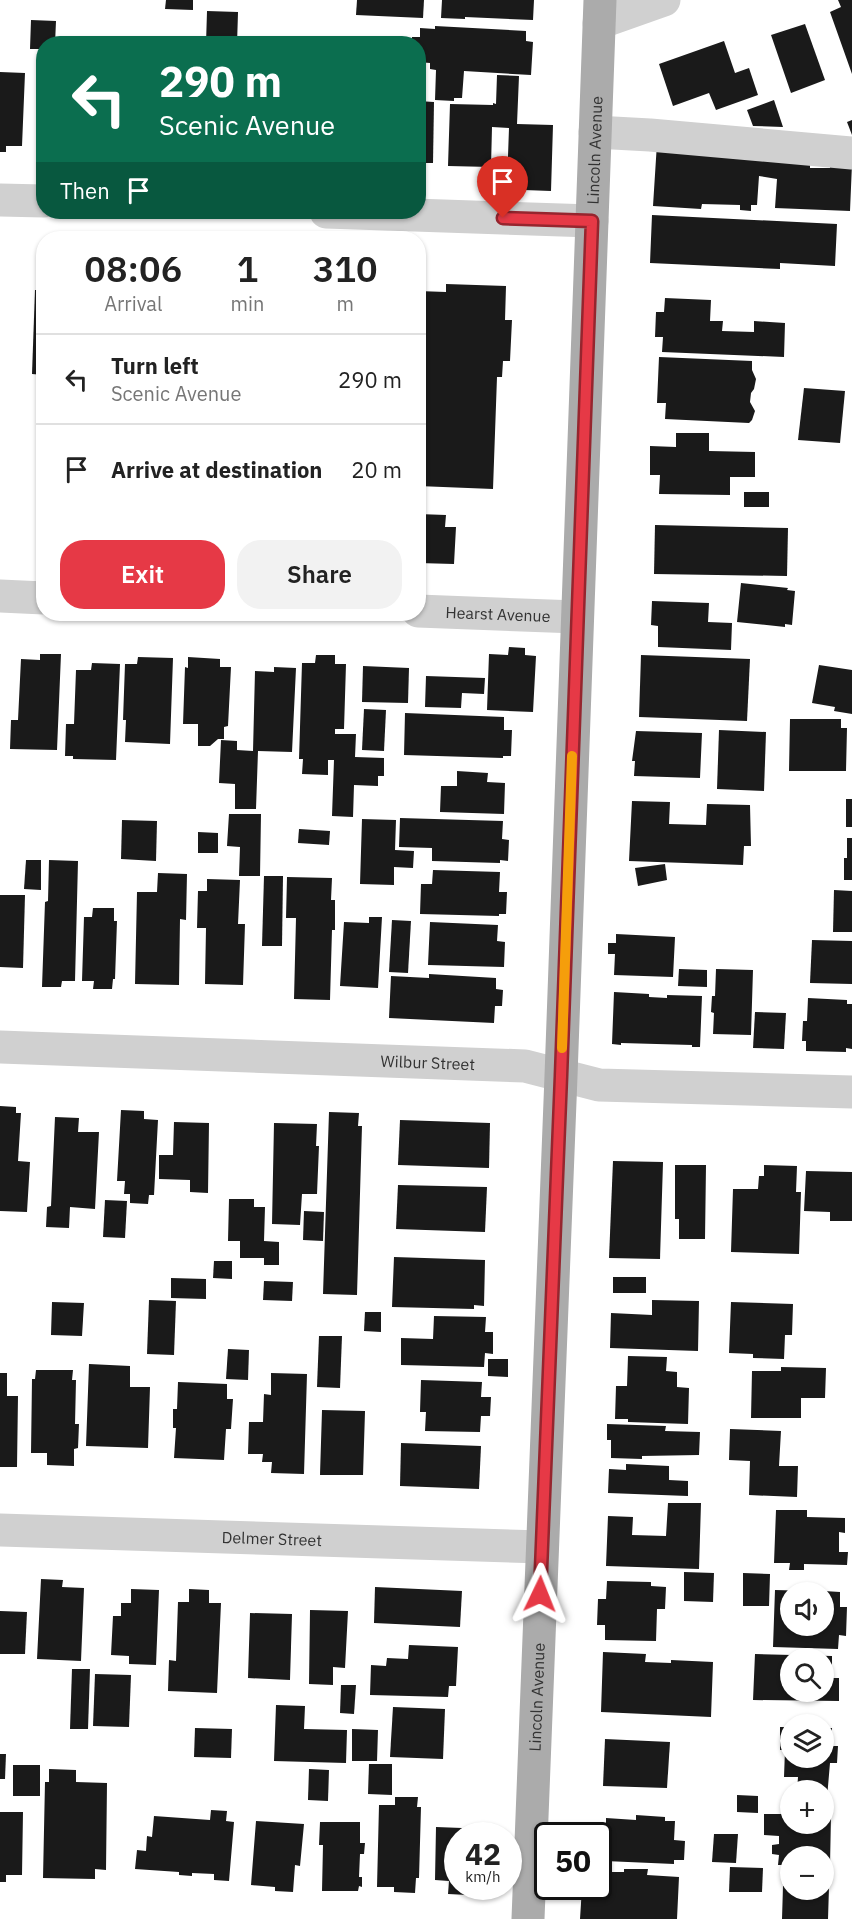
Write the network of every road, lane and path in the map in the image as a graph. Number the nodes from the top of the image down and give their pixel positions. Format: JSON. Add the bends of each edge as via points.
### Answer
{"nodes":[{"id":1,"x":664,"y":0,"type":"edge"},
{"id":2,"x":600,"y":11,"type":"edge"},
{"id":3,"x":595,"y":132,"type":"junction"},
{"id":4,"x":852,"y":153,"type":"edge"},
{"id":5,"x":0,"y":200,"type":"edge"},
{"id":6,"x":36,"y":201,"type":"edge"},
{"id":7,"x":426,"y":215,"type":"edge"},
{"id":8,"x":592,"y":221,"type":"junction"},
{"id":9,"x":0,"y":596,"type":"edge"},
{"id":10,"x":36,"y":598,"type":"edge"},
{"id":11,"x":426,"y":611,"type":"edge"},
{"id":12,"x":577,"y":617,"type":"junction"},
{"id":13,"x":0,"y":1047,"type":"edge"},
{"id":14,"x":561,"y":1076,"type":"junction"},
{"id":15,"x":852,"y":1092,"type":"edge"},
{"id":16,"x":0,"y":1530,"type":"edge"},
{"id":17,"x":542,"y":1547,"type":"junction"},
{"id":18,"x":528,"y":1919,"type":"edge"}],
"edges":[{"from":1,"to":2,"type":"street"},
{"from":2,"to":3,"type":"main road","name":"Lincoln Avenue"},
{"from":3,"to":4,"type":"street"},
{"from":3,"to":8,"type":"main road","name":"Lincoln Avenue"},
{"from":5,"to":6,"type":"street"},
{"from":7,"to":8,"type":"street"},
{"from":8,"to":12,"type":"main road","name":"Lincoln Avenue"},
{"from":9,"to":10,"type":"street"},
{"from":11,"to":12,"type":"street","name":"Hearst Avenue"},
{"from":12,"to":14,"type":"main road","name":"Lincoln Avenue"},
{"from":13,"to":14,"type":"street","name":"Wilbur Street","via":[[525,1066]]},
{"from":14,"to":15,"type":"street","name":"Wilbur Street","via":[[599,1085]]},
{"from":14,"to":17,"type":"main road","name":"Lincoln Avenue"},
{"from":16,"to":17,"type":"street","name":"Delmer Street"},
{"from":17,"to":18,"type":"main road","name":"Lincoln Avenue"}]}
